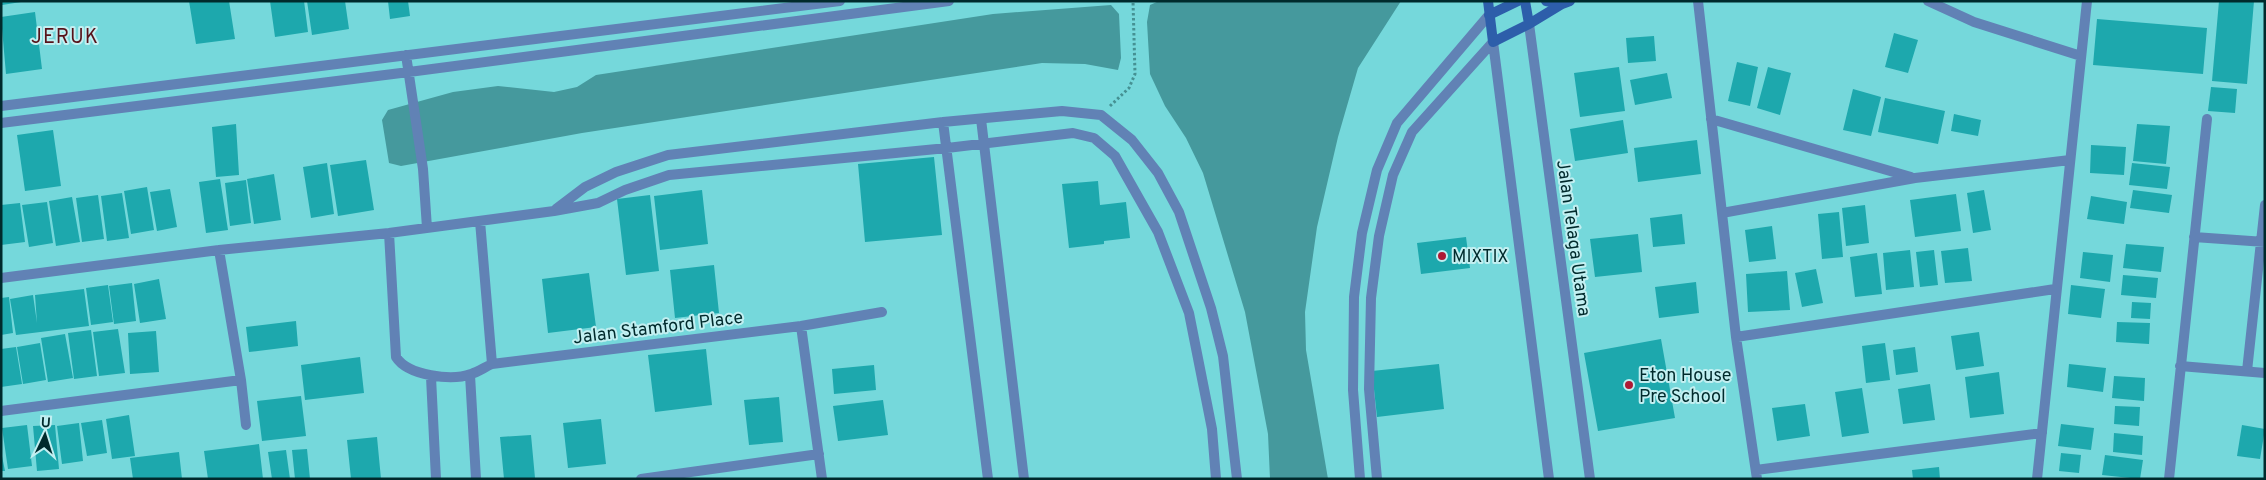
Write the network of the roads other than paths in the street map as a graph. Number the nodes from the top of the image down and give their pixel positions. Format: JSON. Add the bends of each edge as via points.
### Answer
{"nodes":[{"id":1,"x":840,"y":1,"type":"edge"},
{"id":2,"x":949,"y":1,"type":"edge"},
{"id":3,"x":1488,"y":1,"type":"edge"},
{"id":4,"x":1518,"y":1,"type":"edge"},
{"id":5,"x":1525,"y":1,"type":"edge"},
{"id":6,"x":1546,"y":1,"type":"edge"},
{"id":7,"x":1698,"y":1,"type":"edge"},
{"id":8,"x":1928,"y":1,"type":"edge"},
{"id":9,"x":2086,"y":1,"type":"edge"},
{"id":10,"x":1566,"y":2,"type":"edge"},
{"id":11,"x":815,"y":3,"type":"edge"},
{"id":12,"x":795,"y":4,"type":"edge"},
{"id":13,"x":1489,"y":16,"type":"junction"},
{"id":14,"x":818,"y":19,"type":"junction"},
{"id":15,"x":796,"y":22,"type":"junction"},
{"id":16,"x":1529,"y":24,"type":"junction"},
{"id":17,"x":1493,"y":42,"type":"junction"},
{"id":18,"x":406,"y":56,"type":"junction"},
{"id":19,"x":2082,"y":56,"type":"junction"},
{"id":20,"x":409,"y":72,"type":"junction"},
{"id":21,"x":1,"y":106,"type":"edge"},
{"id":22,"x":981,"y":119,"type":"junction"},
{"id":23,"x":1711,"y":119,"type":"junction"},
{"id":24,"x":2207,"y":119,"type":"dead end"},
{"id":25,"x":943,"y":122,"type":"junction"},
{"id":26,"x":1,"y":123,"type":"edge"},
{"id":27,"x":983,"y":143,"type":"junction"},
{"id":28,"x":947,"y":148,"type":"junction"},
{"id":29,"x":2070,"y":160,"type":"junction"},
{"id":30,"x":1915,"y":178,"type":"junction"},
{"id":31,"x":2265,"y":205,"type":"edge"},
{"id":32,"x":554,"y":211,"type":"junction"},
{"id":33,"x":1722,"y":213,"type":"junction"},
{"id":34,"x":480,"y":221,"type":"junction"},
{"id":35,"x":426,"y":228,"type":"junction"},
{"id":36,"x":388,"y":232,"type":"junction"},
{"id":37,"x":2194,"y":237,"type":"junction"},
{"id":38,"x":2263,"y":242,"type":"edge"},
{"id":39,"x":219,"y":250,"type":"junction"},
{"id":40,"x":1,"y":278,"type":"edge"},
{"id":41,"x":2056,"y":289,"type":"junction"},
{"id":42,"x":882,"y":312,"type":"dead end"},
{"id":43,"x":801,"y":326,"type":"junction"},
{"id":44,"x":1736,"y":337,"type":"junction"},
{"id":45,"x":492,"y":364,"type":"junction"},
{"id":46,"x":2180,"y":366,"type":"junction"},
{"id":47,"x":2247,"y":371,"type":"junction"},
{"id":48,"x":2265,"y":373,"type":"edge"},
{"id":49,"x":470,"y":375,"type":"junction"},
{"id":50,"x":431,"y":377,"type":"junction"},
{"id":51,"x":241,"y":380,"type":"junction"},
{"id":52,"x":1,"y":411,"type":"edge"},
{"id":53,"x":246,"y":425,"type":"dead end"},
{"id":54,"x":2042,"y":433,"type":"junction"},
{"id":55,"x":819,"y":454,"type":"junction"},
{"id":56,"x":1757,"y":475,"type":"edge"},
{"id":57,"x":436,"y":479,"type":"edge"},
{"id":58,"x":476,"y":479,"type":"edge"},
{"id":59,"x":641,"y":479,"type":"edge"},
{"id":60,"x":822,"y":479,"type":"edge"},
{"id":61,"x":988,"y":479,"type":"edge"},
{"id":62,"x":1024,"y":479,"type":"edge"},
{"id":63,"x":1216,"y":479,"type":"edge"},
{"id":64,"x":1237,"y":479,"type":"edge"},
{"id":65,"x":1360,"y":479,"type":"edge"},
{"id":66,"x":1376,"y":479,"type":"edge"},
{"id":67,"x":1549,"y":479,"type":"edge"},
{"id":68,"x":1590,"y":479,"type":"edge"},
{"id":69,"x":2037,"y":479,"type":"edge"},
{"id":70,"x":2168,"y":479,"type":"edge"}],
"edges":[{"from":1,"to":11,"type":"street"},
{"from":2,"to":14,"type":"street"},
{"from":3,"to":13,"type":"main road"},
{"from":4,"to":13,"type":"main road"},
{"from":5,"to":16,"type":"main road","name":"Jalan Telaga Utama"},
{"from":6,"to":10,"type":"main road"},
{"from":7,"to":23,"type":"street"},
{"from":8,"to":19,"type":"street","via":[[1974,22]]},
{"from":9,"to":19,"type":"street"},
{"from":10,"to":16,"type":"main road"},
{"from":11,"to":12,"type":"street"},
{"from":11,"to":14,"type":"street"},
{"from":12,"to":15,"type":"street"},
{"from":12,"to":18,"type":"street"},
{"from":13,"to":17,"type":"main road"},
{"from":13,"to":65,"type":"street","via":[[1397,123],[1377,170],[1362,233],[1354,297],[1353,390]]},
{"from":14,"to":15,"type":"street"},
{"from":15,"to":20,"type":"street"},
{"from":16,"to":17,"type":"main road"},
{"from":16,"to":68,"type":"street","name":"Jalan Telaga Utama"},
{"from":17,"to":66,"type":"street","via":[[1412,132],[1393,175],[1379,236],[1371,298],[1369,389]]},
{"from":17,"to":67,"type":"street"},
{"from":18,"to":20,"type":"street"},
{"from":18,"to":21,"type":"street"},
{"from":19,"to":29,"type":"street"},
{"from":20,"to":26,"type":"street"},
{"from":20,"to":35,"type":"street","via":[[424,179]]},
{"from":22,"to":25,"type":"street"},
{"from":22,"to":27,"type":"street"},
{"from":22,"to":64,"type":"street","via":[[1062,111],[1101,115],[1132,140],[1158,173],[1179,212],[1211,308],[1223,356]]},
{"from":23,"to":30,"type":"street"},
{"from":23,"to":33,"type":"street"},
{"from":24,"to":37,"type":"street"},
{"from":25,"to":28,"type":"street"},
{"from":25,"to":32,"type":"street","via":[[668,156],[616,172],[584,187]]},
{"from":27,"to":28,"type":"street"},
{"from":27,"to":62,"type":"street"},
{"from":27,"to":63,"type":"street","via":[[1074,133],[1094,138],[1115,156],[1158,232],[1189,312],[1212,429]]},
{"from":28,"to":32,"type":"street","via":[[669,175],[598,203]]},
{"from":28,"to":61,"type":"street"},
{"from":29,"to":30,"type":"street"},
{"from":29,"to":41,"type":"street"},
{"from":30,"to":33,"type":"street"},
{"from":31,"to":38,"type":"street"},
{"from":32,"to":34,"type":"street"},
{"from":33,"to":44,"type":"street"},
{"from":34,"to":35,"type":"street"},
{"from":34,"to":45,"type":"street"},
{"from":35,"to":36,"type":"street"},
{"from":36,"to":39,"type":"street"},
{"from":36,"to":50,"type":"street","via":[[396,357],[406,368]]},
{"from":37,"to":38,"type":"street"},
{"from":37,"to":46,"type":"street"},
{"from":38,"to":47,"type":"street"},
{"from":39,"to":40,"type":"street"},
{"from":39,"to":51,"type":"street"},
{"from":41,"to":44,"type":"street"},
{"from":41,"to":54,"type":"street"},
{"from":42,"to":43,"type":"street","name":"Jalan Stamford Place"},
{"from":43,"to":45,"type":"street","name":"Jalan Stamford Place"},
{"from":43,"to":55,"type":"street"},
{"from":44,"to":56,"type":"street"},
{"from":45,"to":49,"type":"street","name":"Jalan Stamford Place"},
{"from":46,"to":47,"type":"street"},
{"from":46,"to":70,"type":"street"},
{"from":47,"to":48,"type":"street"},
{"from":49,"to":50,"type":"street"},
{"from":49,"to":58,"type":"street"},
{"from":50,"to":57,"type":"street"},
{"from":51,"to":52,"type":"street"},
{"from":51,"to":53,"type":"street"},
{"from":54,"to":56,"type":"street"},
{"from":54,"to":69,"type":"street"},
{"from":55,"to":59,"type":"street"},
{"from":55,"to":60,"type":"street"}]}
